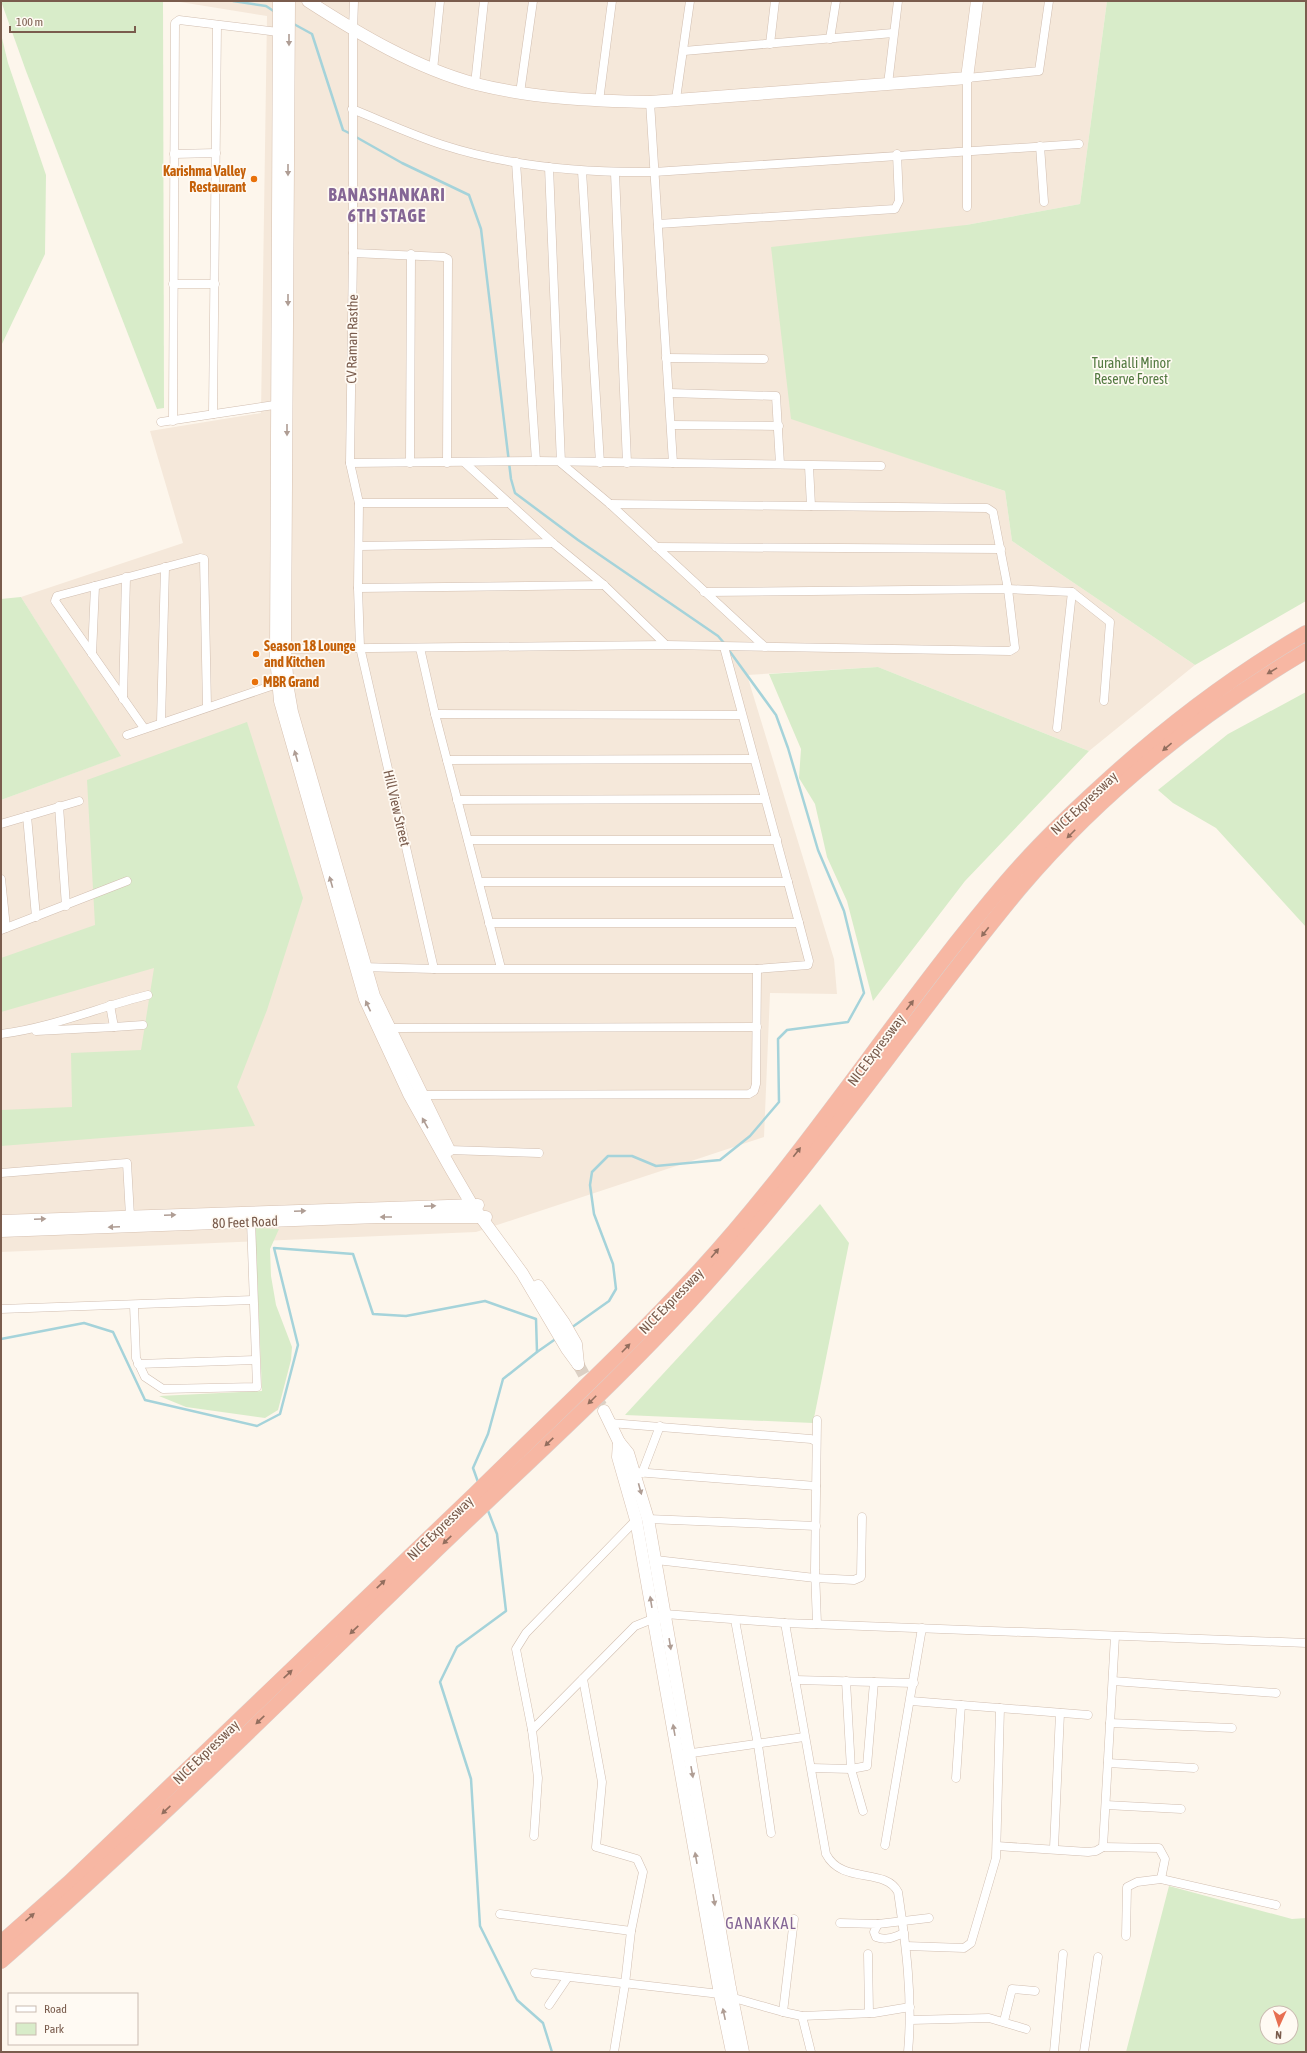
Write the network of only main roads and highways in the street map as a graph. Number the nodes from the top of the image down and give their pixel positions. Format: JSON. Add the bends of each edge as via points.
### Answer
{"nodes":[{"id":1,"x":279,"y":1,"type":"edge"},
{"id":2,"x":289,"y":1,"type":"edge"},
{"id":3,"x":308,"y":1,"type":"edge"},
{"id":4,"x":977,"y":1,"type":"edge"},
{"id":5,"x":282,"y":404,"type":"junction"},
{"id":6,"x":1306,"y":633,"type":"edge"},
{"id":7,"x":280,"y":649,"type":"junction"},
{"id":8,"x":1306,"y":651,"type":"edge"},
{"id":9,"x":360,"y":968,"type":"junction"},
{"id":10,"x":477,"y":1205,"type":"junction"},
{"id":11,"x":485,"y":1217,"type":"junction"},
{"id":12,"x":1,"y":1221,"type":"edge"},
{"id":13,"x":1,"y":1231,"type":"edge"},
{"id":14,"x":571,"y":1346,"type":"dead end"},
{"id":15,"x":604,"y":1411,"type":"tunnel mouth"},
{"id":16,"x":619,"y":1442,"type":"junction"},
{"id":17,"x":471,"y":1507,"type":"junction"},
{"id":18,"x":642,"y":1519,"type":"junction"},
{"id":19,"x":683,"y":1754,"type":"junction"},
{"id":20,"x":1,"y":1943,"type":"edge"},
{"id":21,"x":1,"y":1961,"type":"edge"},
{"id":22,"x":726,"y":1995,"type":"junction"},
{"id":23,"x":732,"y":2052,"type":"edge"},
{"id":24,"x":743,"y":2052,"type":"edge"}],
"edges":[{"from":1,"to":5,"type":"main road"},
{"from":2,"to":5,"type":"main road","one_way":true},
{"from":3,"to":4,"type":"main road","via":[[353,30],[433,70],[475,84],[520,93],[599,101],[650,102],[967,78]]},
{"from":5,"to":7,"type":"main road"},
{"from":17,"to":6,"type":"highway","name":"NICE Expressway","one_way":true,"via":[[489,1480],[598,1376],[703,1268],[767,1191],[1008,880],[1062,822],[1162,732],[1258,661]]},
{"from":7,"to":9,"type":"main road","via":[[292,712]]},
{"from":9,"to":7,"type":"main road","one_way":true,"via":[[280,701],[277,684]]},
{"from":8,"to":17,"type":"highway","name":"NICE Expressway","one_way":true,"via":[[1267,674],[1173,742],[1071,834],[1021,887],[769,1212],[681,1312],[492,1496]]},
{"from":9,"to":10,"type":"main road"},
{"from":10,"to":9,"type":"main road","one_way":true,"via":[[409,1094],[365,999]]},
{"from":10,"to":11,"type":"main road"},
{"from":12,"to":10,"type":"main road","name":"80 Feet Road","one_way":true},
{"from":11,"to":13,"type":"main road","name":"80 Feet Road","one_way":true,"via":[[378,1217]]},
{"from":11,"to":14,"type":"main road"},
{"from":15,"to":16,"type":"main road"},
{"from":16,"to":18,"type":"main road","via":[[618,1457]]},
{"from":16,"to":18,"type":"main road","one_way":true,"via":[[639,1472]]},
{"from":20,"to":17,"type":"highway","name":"NICE Expressway","one_way":true,"via":[[77,1876]]},
{"from":17,"to":21,"type":"highway","name":"NICE Expressway","one_way":true,"via":[[79,1893]]},
{"from":19,"to":18,"type":"main road","one_way":true,"via":[[653,1619]]},
{"from":18,"to":19,"type":"main road","one_way":true,"via":[[656,1560]]},
{"from":19,"to":22,"type":"main road"},
{"from":23,"to":22,"type":"main road","one_way":true},
{"from":22,"to":24,"type":"main road"}]}
